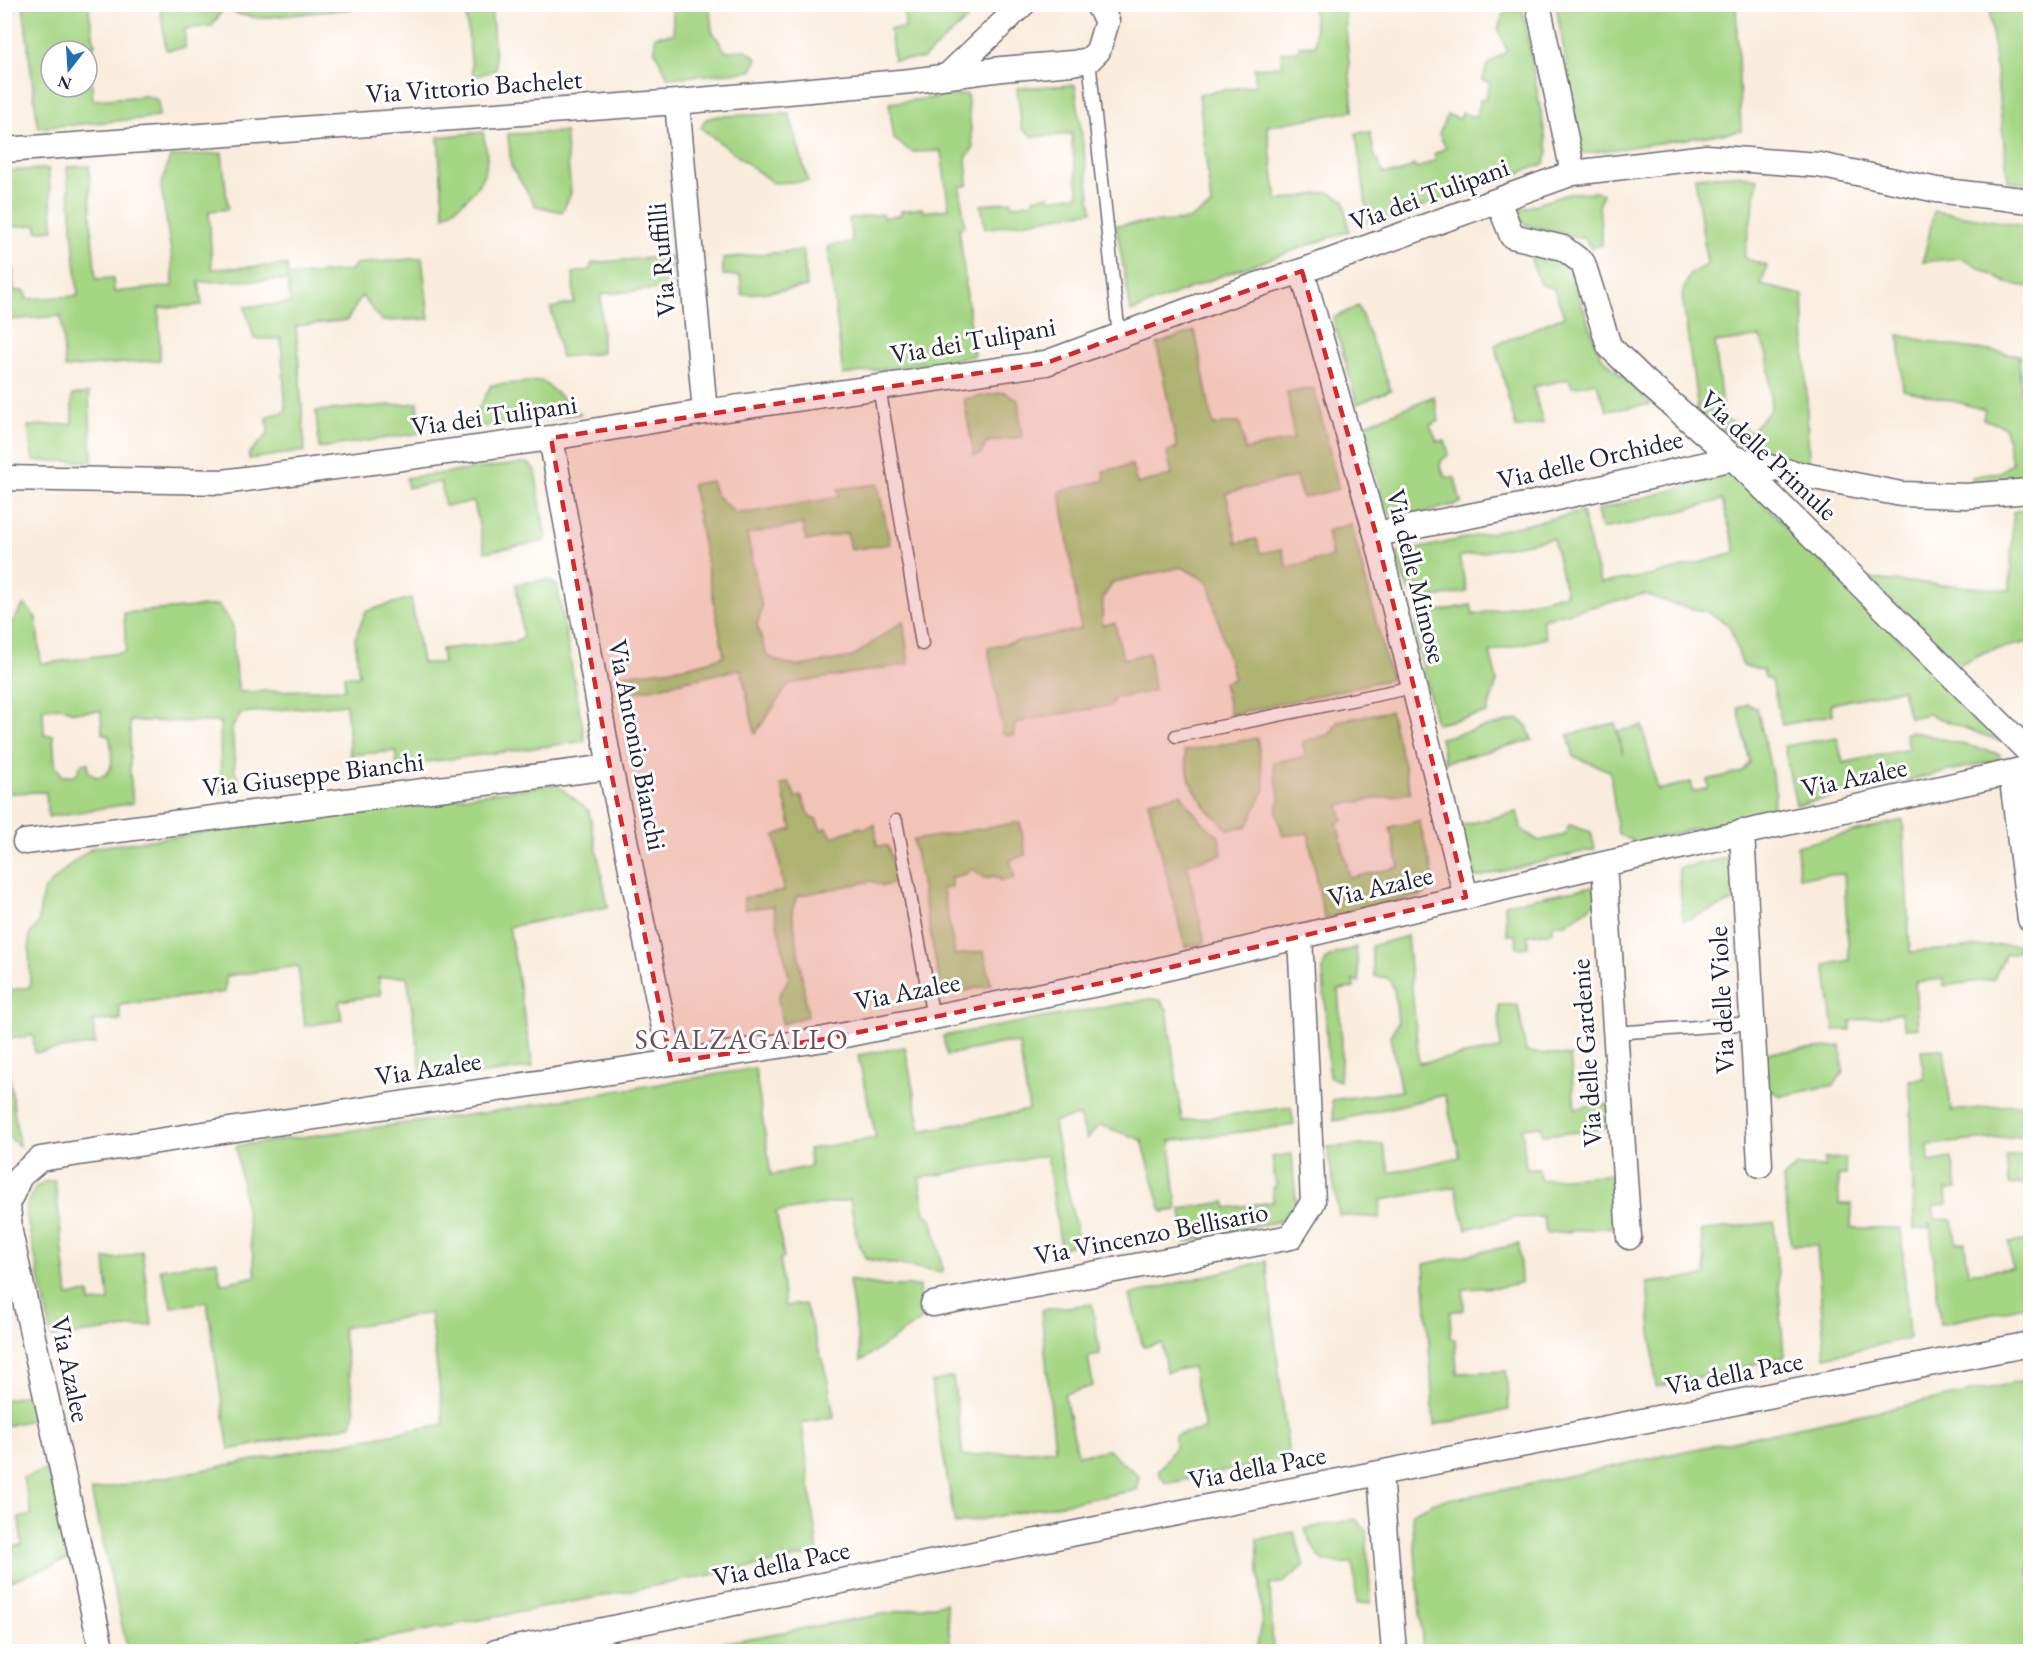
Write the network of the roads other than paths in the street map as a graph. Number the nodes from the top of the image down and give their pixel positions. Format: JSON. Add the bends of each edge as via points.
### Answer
{"nodes":[{"id":1,"x":1023,"y":4,"type":"edge"},
{"id":2,"x":1097,"y":4,"type":"edge"},
{"id":3,"x":1538,"y":4,"type":"edge"},
{"id":4,"x":1089,"y":60,"type":"junction"},
{"id":5,"x":947,"y":76,"type":"junction"},
{"id":6,"x":677,"y":102,"type":"junction"},
{"id":7,"x":4,"y":150,"type":"edge"},
{"id":8,"x":1573,"y":173,"type":"junction"},
{"id":9,"x":1498,"y":201,"type":"junction"},
{"id":10,"x":2031,"y":201,"type":"edge"},
{"id":11,"x":1302,"y":272,"type":"junction"},
{"id":12,"x":1119,"y":336,"type":"junction"},
{"id":13,"x":879,"y":387,"type":"junction"},
{"id":14,"x":705,"y":412,"type":"junction"},
{"id":15,"x":551,"y":438,"type":"junction"},
{"id":16,"x":1733,"y":458,"type":"junction"},
{"id":17,"x":4,"y":478,"type":"edge"},
{"id":18,"x":2031,"y":491,"type":"edge"},
{"id":19,"x":1376,"y":534,"type":"junction"},
{"id":20,"x":922,"y":644,"type":"dead end"},
{"id":21,"x":1414,"y":687,"type":"junction"},
{"id":22,"x":1176,"y":736,"type":"dead end"},
{"id":23,"x":2031,"y":753,"type":"edge"},
{"id":24,"x":610,"y":767,"type":"junction"},
{"id":25,"x":2021,"y":770,"type":"edge"},
{"id":26,"x":896,"y":821,"type":"dead end"},
{"id":27,"x":1742,"y":832,"type":"junction"},
{"id":28,"x":25,"y":842,"type":"dead end"},
{"id":29,"x":1604,"y":864,"type":"junction"},
{"id":30,"x":1466,"y":897,"type":"junction"},
{"id":31,"x":2031,"y":919,"type":"edge"},
{"id":32,"x":1300,"y":936,"type":"junction"},
{"id":33,"x":933,"y":1017,"type":"junction"},
{"id":34,"x":1752,"y":1023,"type":"junction"},
{"id":35,"x":1615,"y":1033,"type":"junction"},
{"id":36,"x":671,"y":1062,"type":"junction"},
{"id":37,"x":1760,"y":1165,"type":"dead end"},
{"id":38,"x":1629,"y":1237,"type":"dead end"},
{"id":39,"x":933,"y":1304,"type":"dead end"},
{"id":40,"x":2031,"y":1344,"type":"edge"},
{"id":41,"x":1380,"y":1474,"type":"junction"},
{"id":42,"x":102,"y":1652,"type":"edge"},
{"id":43,"x":496,"y":1652,"type":"edge"},
{"id":44,"x":1394,"y":1652,"type":"edge"}],
"edges":[{"from":1,"to":5,"type":"street"},
{"from":2,"to":4,"type":"street","via":[[1107,21],[1098,51]]},
{"from":3,"to":8,"type":"street"},
{"from":4,"to":5,"type":"street","name":"Via Vittorio Bachelet"},
{"from":4,"to":12,"type":"lane"},
{"from":5,"to":6,"type":"street","name":"Via Vittorio Bachelet"},
{"from":6,"to":7,"type":"street","name":"Via Vittorio Bachelet"},
{"from":6,"to":14,"type":"street","name":"Via Ruffilli"},
{"from":8,"to":9,"type":"street","name":"Via dei Tulipani"},
{"from":8,"to":10,"type":"street","name":"Via dei Tulipani","via":[[1706,157],[1819,165],[1937,189]]},
{"from":9,"to":11,"type":"street","name":"Via dei Tulipani"},
{"from":9,"to":16,"type":"street","name":"Via delle Primule","via":[[1512,236],[1563,248],[1582,263],[1609,346]]},
{"from":11,"to":12,"type":"street","name":"Via dei Tulipani"},
{"from":11,"to":19,"type":"street","name":"Via delle Mimose"},
{"from":12,"to":13,"type":"street","name":"Via dei Tulipani","via":[[1046,363]]},
{"from":13,"to":14,"type":"street","name":"Via dei Tulipani"},
{"from":13,"to":20,"type":"lane"},
{"from":14,"to":15,"type":"street","name":"Via dei Tulipani"},
{"from":15,"to":17,"type":"street","name":"Via dei Tulipani","via":[[223,482]]},
{"from":15,"to":24,"type":"street","name":"Via Antonio Bianchi"},
{"from":16,"to":18,"type":"street","name":"Via delle Orchidee","via":[[1901,494],[1966,496]]},
{"from":16,"to":19,"type":"street","name":"Via delle Orchidee"},
{"from":16,"to":23,"type":"street","name":"Via delle Primule"},
{"from":19,"to":21,"type":"street","name":"Via delle Mimose"},
{"from":21,"to":22,"type":"lane"},
{"from":21,"to":30,"type":"street","name":"Via delle Mimose"},
{"from":24,"to":28,"type":"street","name":"Via Giuseppe Bianchi"},
{"from":24,"to":36,"type":"street","name":"Via Antonio Bianchi"},
{"from":25,"to":27,"type":"street","name":"Via Azalee"},
{"from":25,"to":31,"type":"street"},
{"from":26,"to":33,"type":"lane"},
{"from":27,"to":29,"type":"street","name":"Via Azalee"},
{"from":27,"to":34,"type":"street","name":"Via delle Viole"},
{"from":29,"to":30,"type":"street","name":"Via Azalee"},
{"from":29,"to":35,"type":"street","name":"Via delle Gardenie"},
{"from":30,"to":32,"type":"street","name":"Via Azalee"},
{"from":32,"to":33,"type":"street","name":"Via Azalee","via":[[1117,980]]},
{"from":32,"to":39,"type":"street","name":"Via Vincenzo Bellisario","via":[[1313,1202],[1291,1237]]},
{"from":33,"to":36,"type":"street","name":"Via Azalee"},
{"from":34,"to":35,"type":"lane"},
{"from":34,"to":37,"type":"street","name":"Via delle Viole"},
{"from":35,"to":38,"type":"street","name":"Via delle Gardenie"},
{"from":36,"to":42,"type":"street","name":"Via Azalee","via":[[64,1154],[40,1159],[20,1176],[8,1203],[10,1232]]},
{"from":40,"to":41,"type":"street","name":"Via della Pace"},
{"from":41,"to":43,"type":"street","name":"Via della Pace"},
{"from":41,"to":44,"type":"street"}]}
